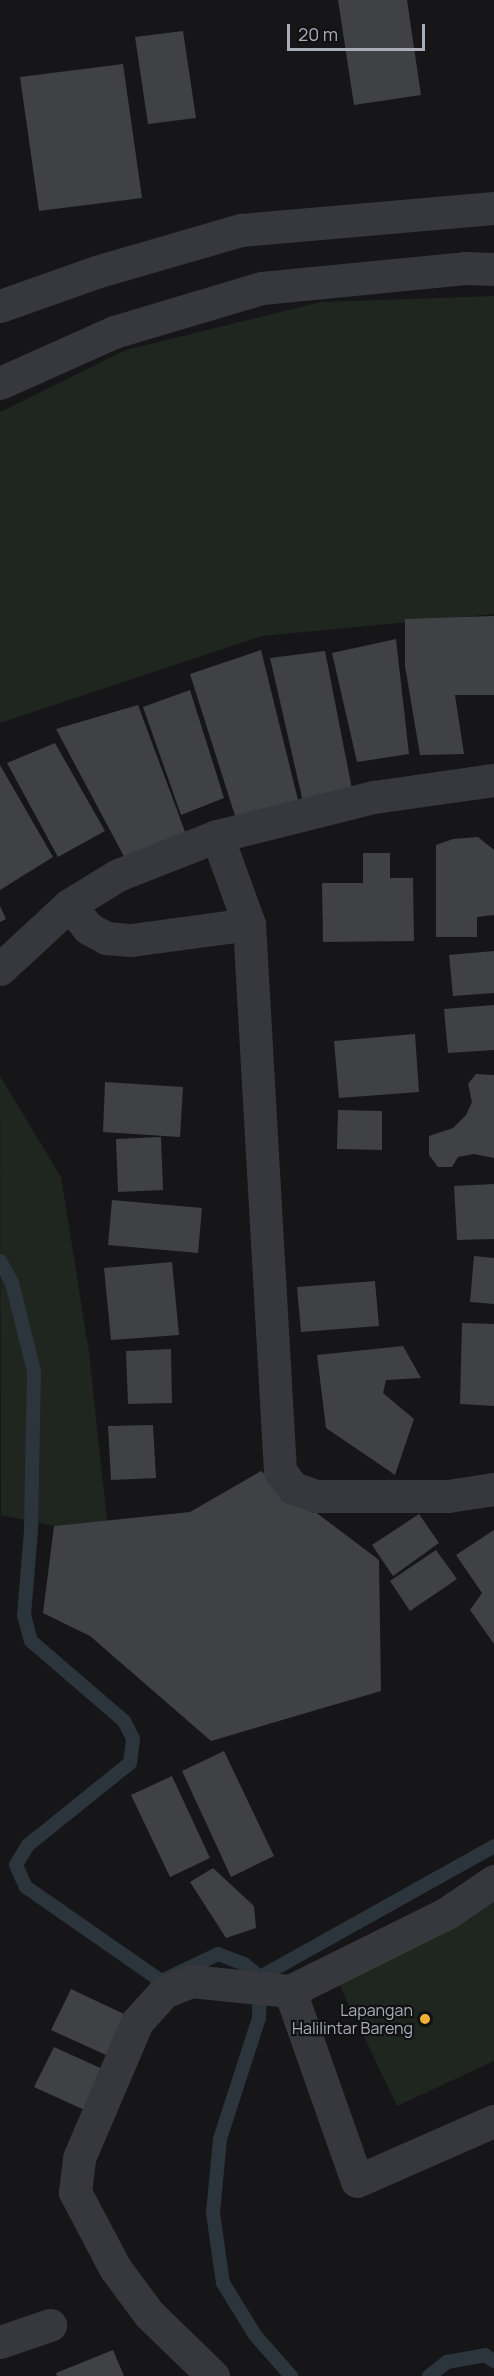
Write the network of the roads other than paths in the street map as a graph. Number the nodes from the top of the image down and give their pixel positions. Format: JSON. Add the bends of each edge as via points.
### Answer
{"nodes":[{"id":1,"x":494,"y":208,"type":"edge"},
{"id":2,"x":494,"y":269,"type":"edge"},
{"id":3,"x":0,"y":306,"type":"edge"},
{"id":4,"x":0,"y":383,"type":"edge"},
{"id":5,"x":494,"y":780,"type":"edge"},
{"id":6,"x":217,"y":836,"type":"junction"},
{"id":7,"x":69,"y":905,"type":"junction"},
{"id":8,"x":249,"y":924,"type":"junction"},
{"id":9,"x":0,"y":969,"type":"edge"},
{"id":10,"x":494,"y":1489,"type":"edge"},
{"id":11,"x":494,"y":1881,"type":"edge"},
{"id":12,"x":290,"y":1991,"type":"junction"},
{"id":13,"x":494,"y":2121,"type":"edge"},
{"id":14,"x":50,"y":2325,"type":"dead end"},
{"id":15,"x":0,"y":2342,"type":"edge"},
{"id":16,"x":213,"y":2376,"type":"edge"}],
"edges":[{"from":1,"to":3,"type":"street","via":[[241,230],[96,272]]},
{"from":2,"to":4,"type":"street","via":[[465,268],[262,288],[114,332]]},
{"from":5,"to":6,"type":"street","via":[[374,797]]},
{"from":6,"to":7,"type":"street","via":[[118,875]]},
{"from":6,"to":8,"type":"street"},
{"from":7,"to":8,"type":"street","via":[[88,928],[106,938],[131,940]]},
{"from":7,"to":9,"type":"street"},
{"from":8,"to":10,"type":"street","via":[[280,1471],[293,1488],[316,1496],[448,1496]]},
{"from":11,"to":12,"type":"street","via":[[447,1913]]},
{"from":12,"to":13,"type":"street","via":[[357,2181]]},
{"from":12,"to":16,"type":"street","via":[[191,1981],[164,1992],[137,2022],[79,2158],[75,2192],[115,2268],[149,2314]]},
{"from":14,"to":15,"type":"street"}]}
